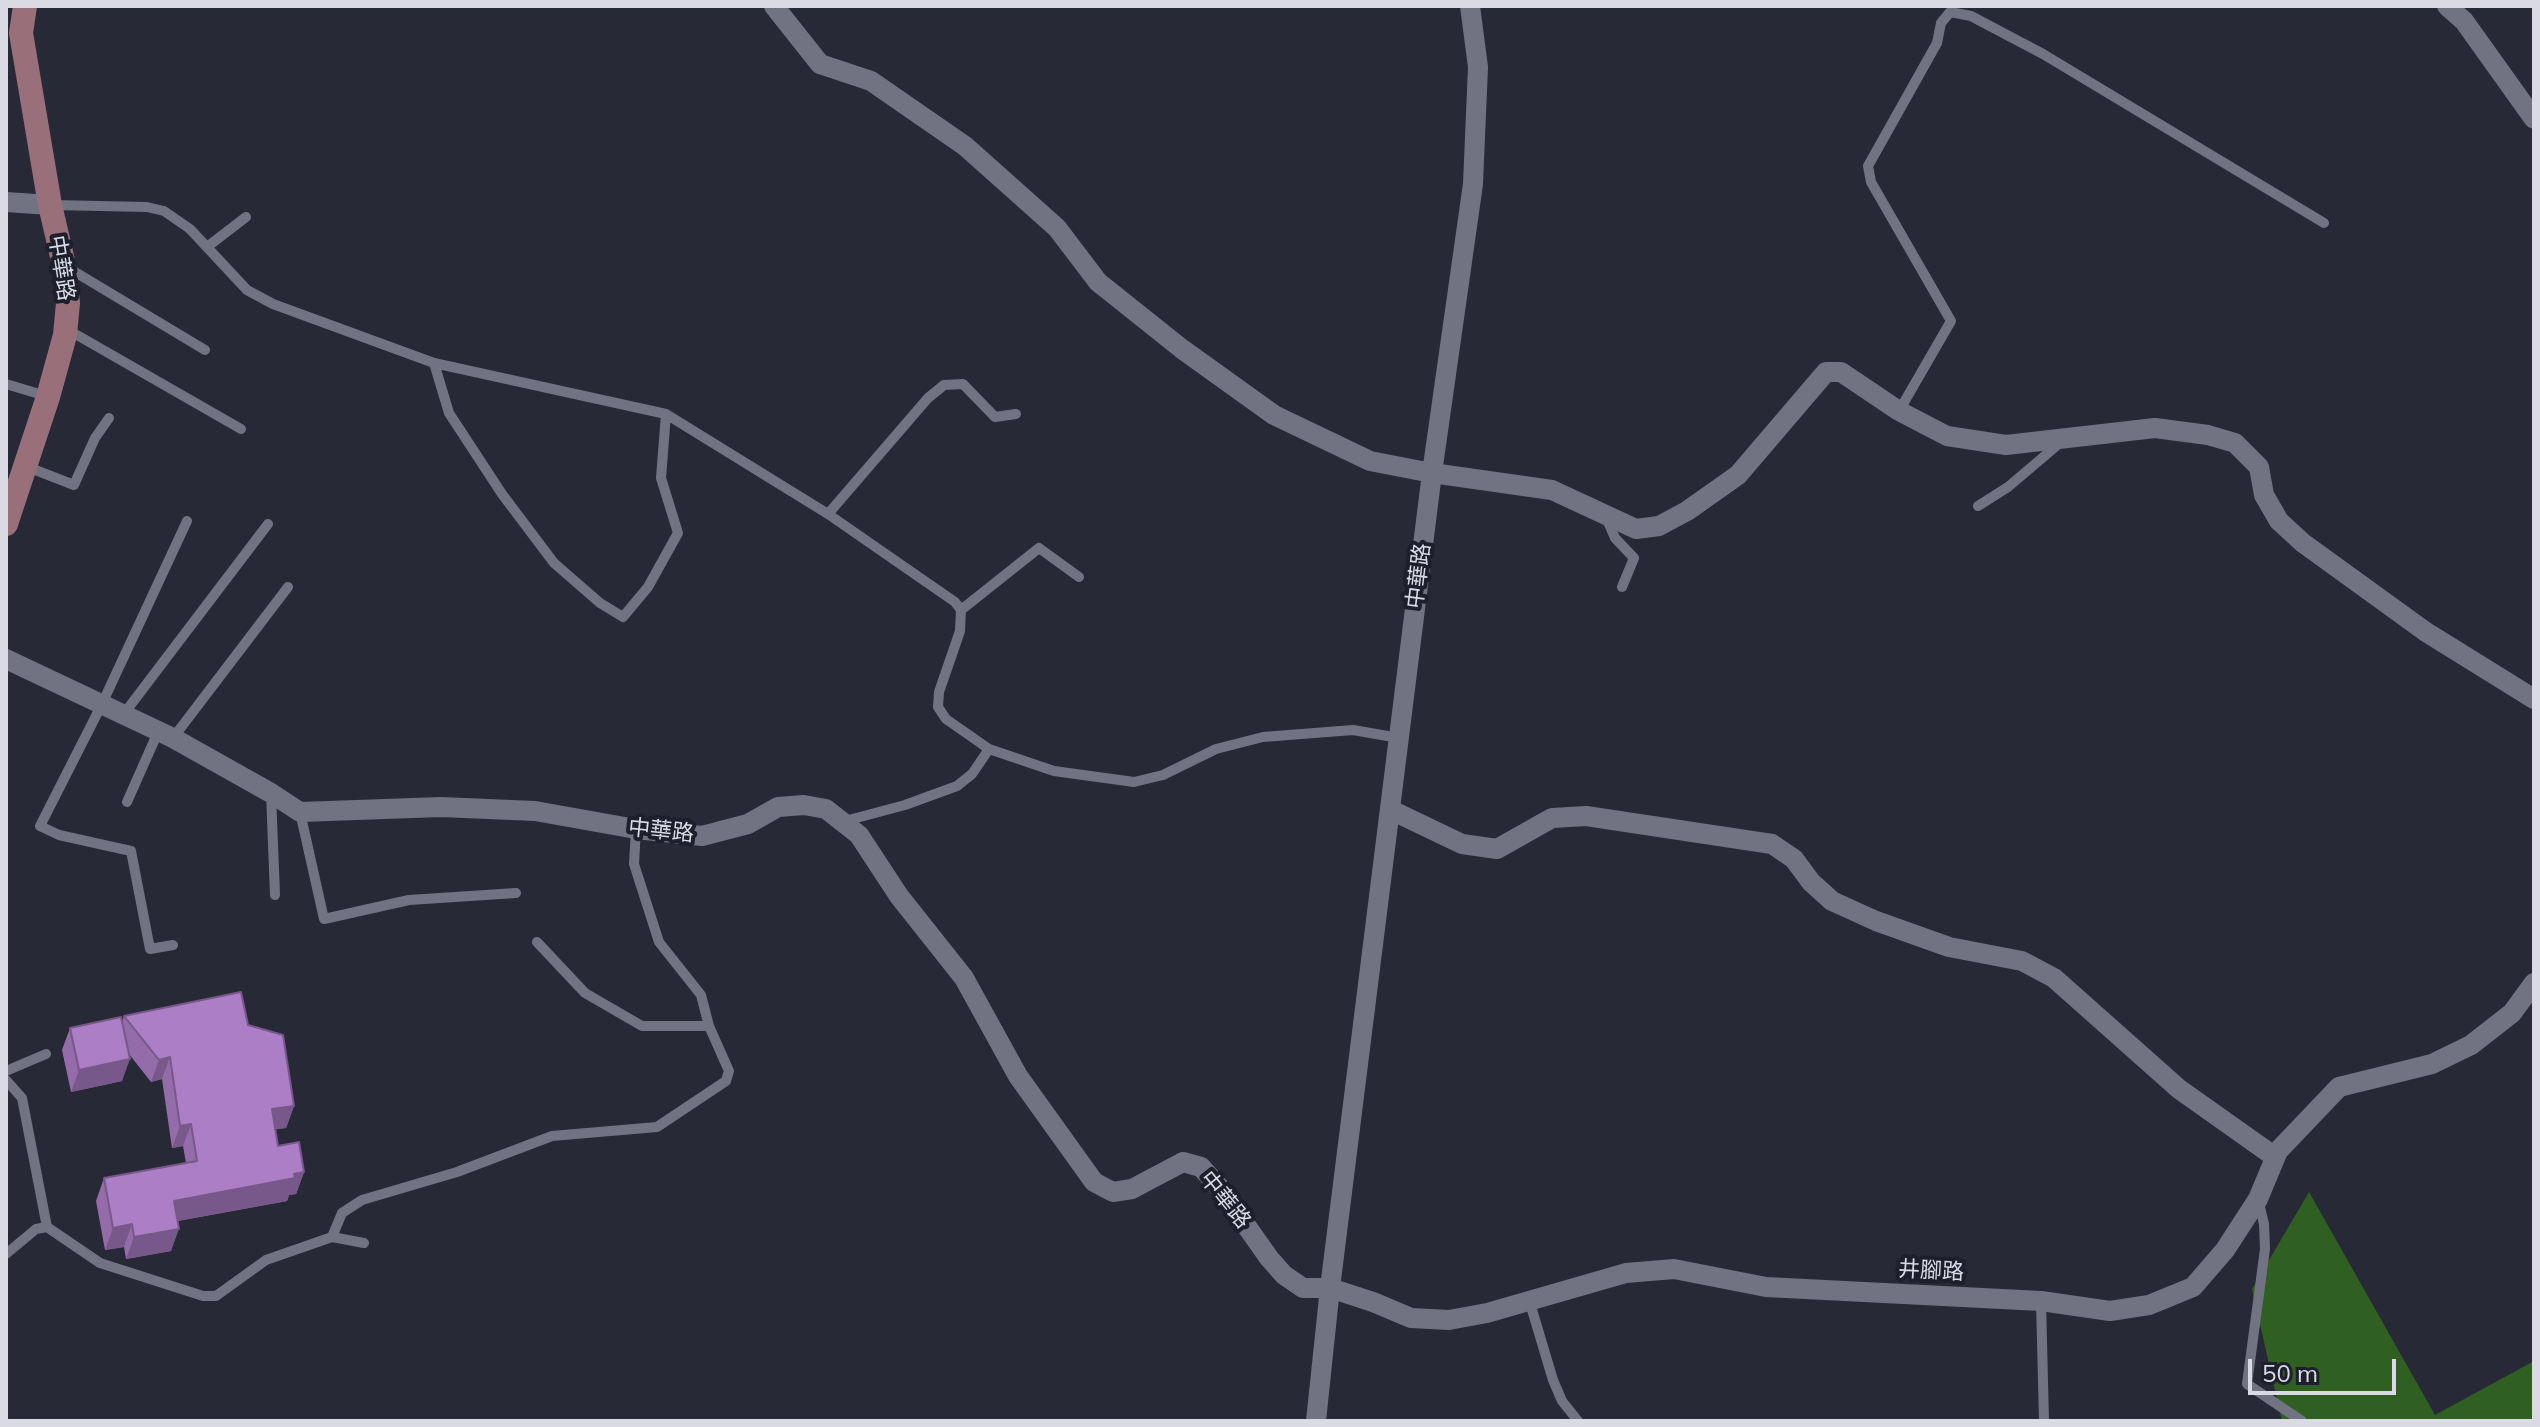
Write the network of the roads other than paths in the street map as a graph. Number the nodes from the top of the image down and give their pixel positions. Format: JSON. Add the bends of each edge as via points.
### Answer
{"nodes":[{"id":1,"x":25,"y":6,"type":"edge"},
{"id":2,"x":774,"y":6,"type":"edge"},
{"id":3,"x":1470,"y":6,"type":"edge"},
{"id":4,"x":2447,"y":6,"type":"edge"},
{"id":5,"x":2534,"y":119,"type":"edge"},
{"id":6,"x":6,"y":202,"type":"edge"},
{"id":7,"x":50,"y":205,"type":"junction"},
{"id":8,"x":246,"y":217,"type":"dead end"},
{"id":9,"x":2324,"y":223,"type":"dead end"},
{"id":10,"x":207,"y":247,"type":"junction"},
{"id":11,"x":64,"y":265,"type":"junction"},
{"id":12,"x":65,"y":335,"type":"junction"},
{"id":13,"x":205,"y":350,"type":"dead end"},
{"id":14,"x":434,"y":363,"type":"junction"},
{"id":15,"x":6,"y":384,"type":"edge"},
{"id":16,"x":48,"y":397,"type":"junction"},
{"id":17,"x":1899,"y":411,"type":"junction"},
{"id":18,"x":666,"y":414,"type":"junction"},
{"id":19,"x":1016,"y":414,"type":"dead end"},
{"id":20,"x":109,"y":418,"type":"dead end"},
{"id":21,"x":241,"y":429,"type":"dead end"},
{"id":22,"x":2066,"y":438,"type":"junction"},
{"id":23,"x":25,"y":466,"type":"junction"},
{"id":24,"x":1432,"y":473,"type":"junction"},
{"id":25,"x":1978,"y":506,"type":"dead end"},
{"id":26,"x":1605,"y":513,"type":"junction"},
{"id":27,"x":828,"y":514,"type":"junction"},
{"id":28,"x":187,"y":521,"type":"dead end"},
{"id":29,"x":6,"y":524,"type":"edge"},
{"id":30,"x":268,"y":524,"type":"dead end"},
{"id":31,"x":1079,"y":577,"type":"dead end"},
{"id":32,"x":288,"y":587,"type":"dead end"},
{"id":33,"x":1622,"y":587,"type":"dead end"},
{"id":34,"x":961,"y":610,"type":"junction"},
{"id":35,"x":6,"y":659,"type":"edge"},
{"id":36,"x":2534,"y":699,"type":"edge"},
{"id":37,"x":101,"y":706,"type":"junction"},
{"id":38,"x":123,"y":715,"type":"junction"},
{"id":39,"x":165,"y":735,"type":"junction"},
{"id":40,"x":1399,"y":738,"type":"junction"},
{"id":41,"x":989,"y":749,"type":"junction"},
{"id":42,"x":271,"y":793,"type":"junction"},
{"id":43,"x":127,"y":802,"type":"dead end"},
{"id":44,"x":1391,"y":810,"type":"junction"},
{"id":45,"x":300,"y":812,"type":"junction"},
{"id":46,"x":845,"y":821,"type":"junction"},
{"id":47,"x":636,"y":829,"type":"junction"},
{"id":48,"x":516,"y":893,"type":"dead end"},
{"id":49,"x":275,"y":895,"type":"dead end"},
{"id":50,"x":537,"y":942,"type":"dead end"},
{"id":51,"x":173,"y":945,"type":"dead end"},
{"id":52,"x":2534,"y":983,"type":"edge"},
{"id":53,"x":709,"y":1026,"type":"junction"},
{"id":54,"x":46,"y":1054,"type":"dead end"},
{"id":55,"x":6,"y":1071,"type":"edge"},
{"id":56,"x":6,"y":1080,"type":"edge"},
{"id":57,"x":2275,"y":1157,"type":"junction"},
{"id":58,"x":2258,"y":1199,"type":"junction"},
{"id":59,"x":47,"y":1227,"type":"junction"},
{"id":60,"x":332,"y":1237,"type":"junction"},
{"id":61,"x":364,"y":1243,"type":"dead end"},
{"id":62,"x":6,"y":1254,"type":"edge"},
{"id":63,"x":1330,"y":1288,"type":"junction"},
{"id":64,"x":2041,"y":1301,"type":"junction"},
{"id":65,"x":1530,"y":1303,"type":"junction"},
{"id":66,"x":1316,"y":1421,"type":"edge"},
{"id":67,"x":1578,"y":1421,"type":"edge"},
{"id":68,"x":2044,"y":1421,"type":"edge"},
{"id":69,"x":2302,"y":1421,"type":"edge"}],
"edges":[{"from":1,"to":7,"type":"street","name":"中華路","via":[[17,35]]},
{"from":2,"to":24,"type":"street","via":[[820,64],[871,81],[965,146],[1057,228],[1098,282],[1262,407],[1370,461]]},
{"from":3,"to":24,"type":"street","name":"中華路","via":[[1478,67],[1473,184]]},
{"from":4,"to":5,"type":"street","via":[[2464,21]]},
{"from":6,"to":7,"type":"street"},
{"from":7,"to":10,"type":"lane","via":[[164,211]]},
{"from":7,"to":11,"type":"street","name":"中華路"},
{"from":8,"to":10,"type":"lane"},
{"from":9,"to":17,"type":"lane","via":[[2043,54],[1971,16],[1950,12],[1868,166],[1871,182],[1951,321]]},
{"from":10,"to":14,"type":"lane","via":[[247,290],[273,304]]},
{"from":11,"to":12,"type":"street","name":"中華路"},
{"from":11,"to":13,"type":"lane"},
{"from":12,"to":16,"type":"street","name":"中華路"},
{"from":12,"to":21,"type":"lane","via":[[77,335]]},
{"from":14,"to":18,"type":"lane"},
{"from":14,"to":18,"type":"lane","via":[[449,413],[502,494],[554,563],[623,617],[648,587],[678,533],[661,478]]},
{"from":15,"to":16,"type":"lane"},
{"from":16,"to":23,"type":"street","name":"中華路"},
{"from":17,"to":22,"type":"street","via":[[1947,436],[2006,445]]},
{"from":17,"to":26,"type":"street","via":[[1841,372],[1826,372],[1738,475],[1687,511],[1659,526],[1636,529]]},
{"from":18,"to":27,"type":"lane"},
{"from":19,"to":27,"type":"lane","via":[[995,417],[963,384],[944,385]]},
{"from":20,"to":23,"type":"lane","via":[[74,485]]},
{"from":22,"to":25,"type":"lane"},
{"from":22,"to":36,"type":"street","via":[[2155,428],[2235,443],[2259,467],[2264,495],[2279,521],[2303,543],[2426,632]]},
{"from":23,"to":29,"type":"street","name":"中華路"},
{"from":24,"to":26,"type":"street","via":[[1552,490]]},
{"from":24,"to":40,"type":"street","name":"中華路"},
{"from":26,"to":33,"type":"lane","via":[[1615,538],[1634,558]]},
{"from":27,"to":34,"type":"lane"},
{"from":28,"to":37,"type":"lane"},
{"from":30,"to":38,"type":"lane"},
{"from":31,"to":34,"type":"lane","via":[[1039,548]]},
{"from":32,"to":39,"type":"lane"},
{"from":34,"to":41,"type":"lane","via":[[938,707],[946,719]]},
{"from":35,"to":37,"type":"street"},
{"from":37,"to":38,"type":"street"},
{"from":37,"to":51,"type":"lane","via":[[40,826],[131,851],[150,949]]},
{"from":38,"to":39,"type":"street"},
{"from":39,"to":42,"type":"street"},
{"from":39,"to":43,"type":"lane"},
{"from":40,"to":41,"type":"lane","via":[[1353,730],[1263,737],[1216,749],[1163,775],[1134,782],[1054,771]]},
{"from":40,"to":44,"type":"street","name":"中華路"},
{"from":41,"to":46,"type":"lane","via":[[957,786]]},
{"from":42,"to":45,"type":"street"},
{"from":42,"to":49,"type":"lane"},
{"from":44,"to":57,"type":"street","via":[[1462,844],[1497,849],[1552,818],[1586,816],[1772,844],[1794,859],[1832,901],[1949,947],[2022,961],[2054,978],[2179,1089]]},
{"from":44,"to":63,"type":"street","name":"中華路"},
{"from":45,"to":47,"type":"street","name":"中華路","via":[[441,807],[535,811]]},
{"from":45,"to":48,"type":"lane","via":[[324,919],[409,900]]},
{"from":46,"to":47,"type":"street","name":"中華路","via":[[826,809],[804,805],[778,807],[748,824],[702,836]]},
{"from":46,"to":63,"type":"street","name":"中華路","via":[[964,978],[1018,1076],[1094,1182],[1113,1192],[1132,1189],[1183,1162],[1201,1167],[1284,1275],[1303,1288]]},
{"from":47,"to":53,"type":"lane","via":[[634,864],[659,942],[701,995]]},
{"from":50,"to":53,"type":"lane","via":[[585,993],[642,1026]]},
{"from":52,"to":57,"type":"street","name":"井腳路","via":[[2512,1013],[2471,1045],[2432,1064],[2339,1087]]},
{"from":53,"to":60,"type":"lane","via":[[729,1071],[726,1081],[657,1127],[552,1136],[362,1200],[342,1213]]},
{"from":54,"to":55,"type":"lane"},
{"from":56,"to":59,"type":"lane","via":[[22,1098]]},
{"from":57,"to":58,"type":"street","name":"井腳路"},
{"from":58,"to":64,"type":"street","name":"井腳路","via":[[2193,1287],[2149,1305],[2110,1311]]},
{"from":58,"to":69,"type":"lane","via":[[2265,1249],[2247,1384]]},
{"from":59,"to":60,"type":"lane","via":[[100,1263],[203,1296],[216,1296],[266,1260]]},
{"from":59,"to":62,"type":"lane","via":[[36,1229]]},
{"from":60,"to":61,"type":"lane"},
{"from":63,"to":65,"type":"street","name":"井腳路","via":[[1411,1318],[1449,1320]]},
{"from":63,"to":66,"type":"street"},
{"from":64,"to":65,"type":"street","name":"井腳路","via":[[1766,1287],[1674,1269],[1626,1273]]},
{"from":64,"to":68,"type":"lane"},
{"from":65,"to":67,"type":"lane","via":[[1553,1380]]}]}
